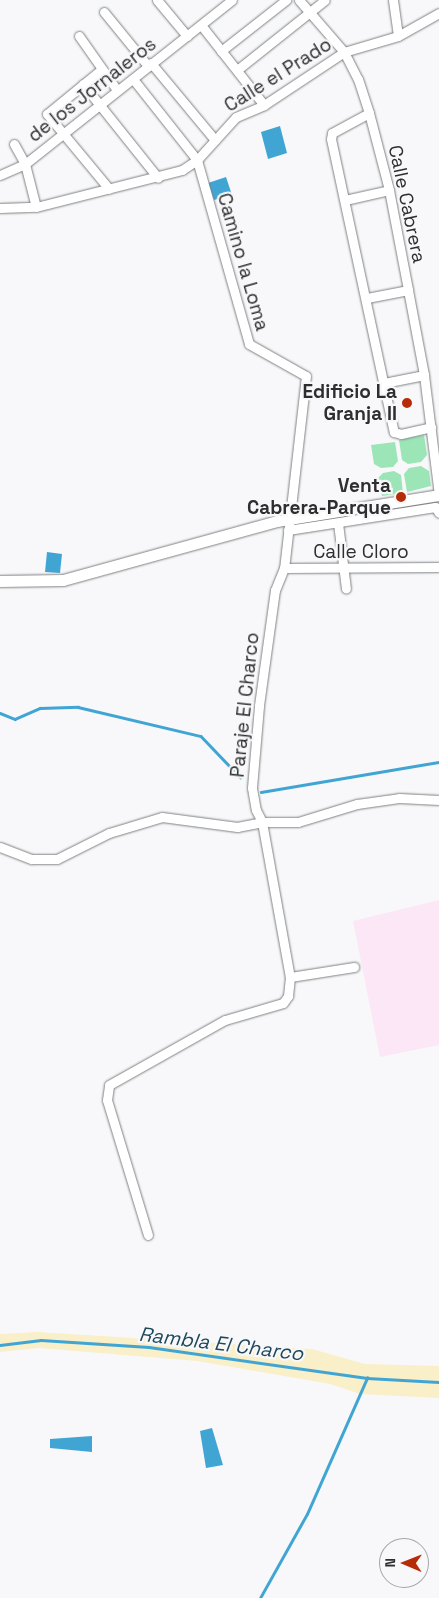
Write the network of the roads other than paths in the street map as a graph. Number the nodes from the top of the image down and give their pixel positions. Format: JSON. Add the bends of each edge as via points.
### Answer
{"nodes":[{"id":1,"x":157,"y":0,"type":"edge"},
{"id":2,"x":232,"y":0,"type":"edge"},
{"id":3,"x":286,"y":0,"type":"edge"},
{"id":4,"x":299,"y":0,"type":"edge"},
{"id":5,"x":325,"y":0,"type":"edge"},
{"id":6,"x":393,"y":0,"type":"edge"},
{"id":7,"x":104,"y":12,"type":"dead end"},
{"id":8,"x":308,"y":12,"type":"junction"},
{"id":9,"x":439,"y":13,"type":"edge"},
{"id":10,"x":201,"y":25,"type":"junction"},
{"id":11,"x":79,"y":36,"type":"dead end"},
{"id":12,"x":187,"y":36,"type":"junction"},
{"id":13,"x":398,"y":36,"type":"junction"},
{"id":14,"x":221,"y":50,"type":"junction"},
{"id":15,"x":344,"y":52,"type":"junction"},
{"id":16,"x":150,"y":64,"type":"junction"},
{"id":17,"x":102,"y":69,"type":"junction"},
{"id":18,"x":237,"y":70,"type":"junction"},
{"id":19,"x":132,"y":80,"type":"junction"},
{"id":20,"x":83,"y":84,"type":"junction"},
{"id":21,"x":118,"y":90,"type":"junction"},
{"id":22,"x":100,"y":105,"type":"junction"},
{"id":23,"x":264,"y":105,"type":"junction"},
{"id":24,"x":369,"y":112,"type":"junction"},
{"id":25,"x":63,"y":134,"type":"junction"},
{"id":26,"x":215,"y":140,"type":"junction"},
{"id":27,"x":14,"y":144,"type":"dead end"},
{"id":28,"x":197,"y":160,"type":"junction"},
{"id":29,"x":25,"y":164,"type":"junction"},
{"id":30,"x":0,"y":175,"type":"edge"},
{"id":31,"x":158,"y":178,"type":"junction"},
{"id":32,"x":109,"y":189,"type":"junction"},
{"id":33,"x":389,"y":190,"type":"junction"},
{"id":34,"x":345,"y":200,"type":"junction"},
{"id":35,"x":36,"y":207,"type":"junction"},
{"id":36,"x":0,"y":208,"type":"edge"},
{"id":37,"x":408,"y":290,"type":"junction"},
{"id":38,"x":367,"y":298,"type":"junction"},
{"id":39,"x":424,"y":375,"type":"junction"},
{"id":40,"x":384,"y":383,"type":"junction"},
{"id":41,"x":431,"y":427,"type":"junction"},
{"id":42,"x":439,"y":495,"type":"edge"},
{"id":43,"x":437,"y":510,"type":"edge"},
{"id":44,"x":338,"y":523,"type":"junction"},
{"id":45,"x":289,"y":525,"type":"junction"},
{"id":46,"x":439,"y":567,"type":"edge"},
{"id":47,"x":284,"y":568,"type":"junction"},
{"id":48,"x":344,"y":568,"type":"junction"},
{"id":49,"x":0,"y":581,"type":"edge"},
{"id":50,"x":346,"y":589,"type":"dead end"},
{"id":51,"x":439,"y":800,"type":"edge"},
{"id":52,"x":262,"y":822,"type":"junction"},
{"id":53,"x":0,"y":846,"type":"edge"},
{"id":54,"x":354,"y":967,"type":"dead end"},
{"id":55,"x":290,"y":977,"type":"junction"},
{"id":56,"x":148,"y":1235,"type":"dead end"}],
"edges":[{"from":1,"to":12,"type":"street"},
{"from":2,"to":10,"type":"street","name":"de los Jornaleros"},
{"from":3,"to":14,"type":"street"},
{"from":4,"to":8,"type":"street","name":"Calle Cabrera"},
{"from":5,"to":8,"type":"street"},
{"from":6,"to":13,"type":"street"},
{"from":7,"to":16,"type":"street"},
{"from":8,"to":15,"type":"street","name":"Calle Cabrera"},
{"from":8,"to":18,"type":"street"},
{"from":9,"to":13,"type":"street","name":"Calle el Prado"},
{"from":10,"to":12,"type":"street","name":"de los Jornaleros"},
{"from":10,"to":14,"type":"street"},
{"from":11,"to":17,"type":"street"},
{"from":12,"to":16,"type":"street","name":"de los Jornaleros"},
{"from":13,"to":15,"type":"street","name":"Calle el Prado"},
{"from":14,"to":18,"type":"street"},
{"from":15,"to":23,"type":"street","name":"Calle el Prado"},
{"from":15,"to":24,"type":"street","name":"Calle Cabrera","via":[[358,79]]},
{"from":16,"to":19,"type":"street","name":"de los Jornaleros"},
{"from":16,"to":26,"type":"street"},
{"from":17,"to":20,"type":"street"},
{"from":17,"to":21,"type":"street"},
{"from":18,"to":23,"type":"street"},
{"from":19,"to":21,"type":"street","name":"de los Jornaleros"},
{"from":19,"to":28,"type":"street"},
{"from":20,"to":22,"type":"street"},
{"from":20,"to":25,"type":"street","via":[[47,114]]},
{"from":21,"to":22,"type":"street","name":"de los Jornaleros"},
{"from":22,"to":25,"type":"street","name":"de los Jornaleros"},
{"from":22,"to":31,"type":"street"},
{"from":23,"to":26,"type":"street","name":"Calle el Prado","via":[[236,117]]},
{"from":24,"to":33,"type":"street","name":"Calle Cabrera"},
{"from":24,"to":34,"type":"street","via":[[332,133]]},
{"from":25,"to":29,"type":"street","name":"de los Jornaleros"},
{"from":25,"to":32,"type":"street"},
{"from":26,"to":28,"type":"street","name":"Calle el Prado"},
{"from":27,"to":29,"type":"street"},
{"from":28,"to":31,"type":"street","name":"Calle el Prado","via":[[182,170]]},
{"from":28,"to":45,"type":"street","name":"Camino la Loma","via":[[249,344],[306,376]]},
{"from":29,"to":30,"type":"street","name":"de los Jornaleros"},
{"from":29,"to":35,"type":"street"},
{"from":31,"to":32,"type":"street","name":"Calle el Prado"},
{"from":32,"to":35,"type":"street","name":"Calle el Prado"},
{"from":33,"to":34,"type":"street"},
{"from":33,"to":37,"type":"street","name":"Calle Cabrera"},
{"from":34,"to":38,"type":"street"},
{"from":35,"to":36,"type":"street","name":"Calle el Prado"},
{"from":37,"to":38,"type":"street"},
{"from":37,"to":39,"type":"street","name":"Calle Cabrera"},
{"from":38,"to":40,"type":"street"},
{"from":39,"to":40,"type":"street"},
{"from":39,"to":41,"type":"street","name":"Calle Cabrera"},
{"from":40,"to":41,"type":"street","via":[[394,432],[401,434]]},
{"from":41,"to":42,"type":"street","name":"Calle Cabrera"},
{"from":42,"to":45,"type":"street"},
{"from":43,"to":44,"type":"street"},
{"from":44,"to":45,"type":"street"},
{"from":44,"to":48,"type":"street"},
{"from":45,"to":47,"type":"street","name":"Paraje El Charco"},
{"from":45,"to":49,"type":"street","via":[[63,580]]},
{"from":46,"to":48,"type":"street","name":"Calle Cloro"},
{"from":47,"to":48,"type":"street","name":"Calle Cloro"},
{"from":47,"to":52,"type":"street","name":"Paraje El Charco","via":[[275,590],[252,769],[256,810]]},
{"from":48,"to":50,"type":"street"},
{"from":51,"to":52,"type":"street","via":[[399,798],[358,804],[298,822]]},
{"from":52,"to":53,"type":"street","via":[[237,827],[162,817],[109,833],[58,859],[32,859]]},
{"from":52,"to":55,"type":"street","name":"Paraje El Charco"},
{"from":54,"to":55,"type":"street"},
{"from":55,"to":56,"type":"street","via":[[288,996],[283,1003],[225,1020],[109,1085],[107,1100]]}]}
